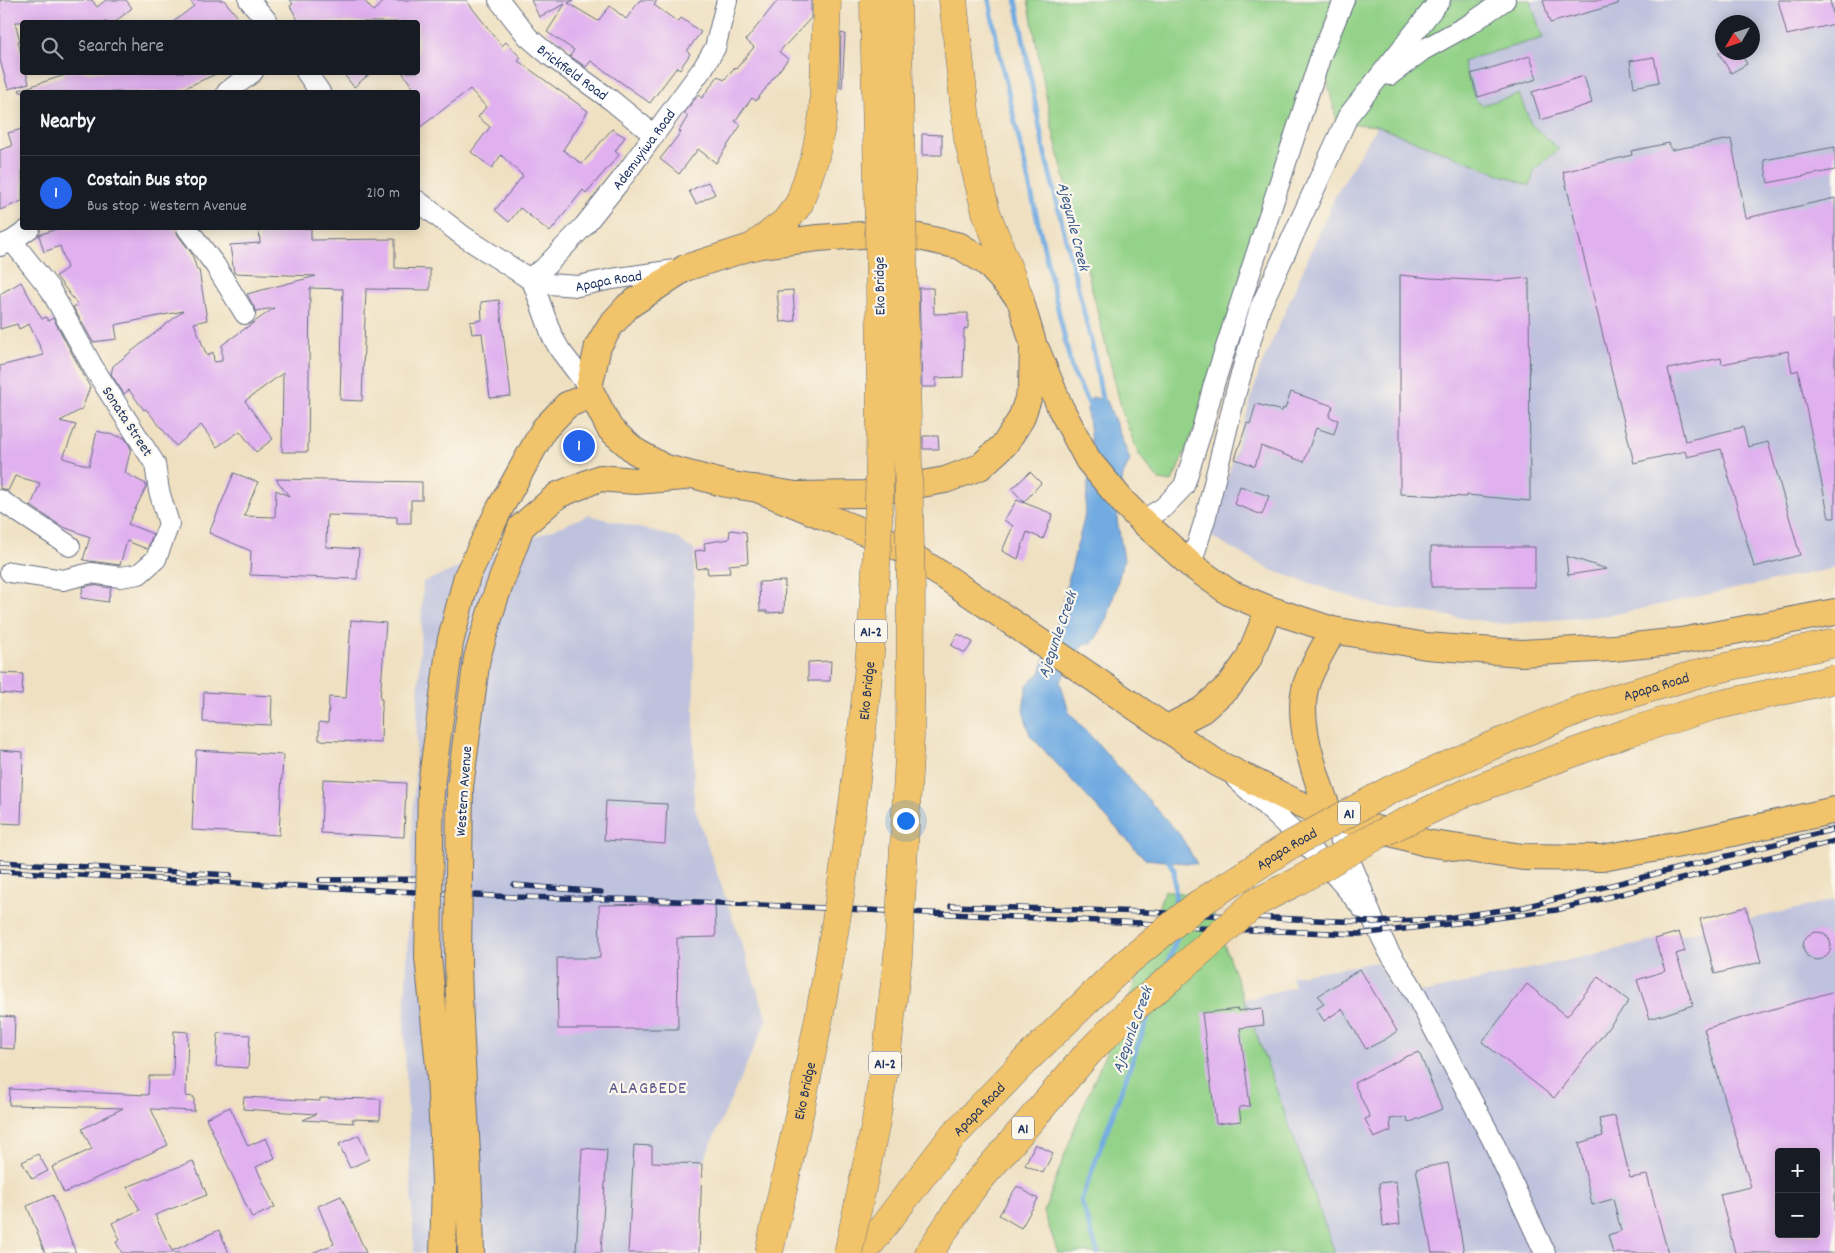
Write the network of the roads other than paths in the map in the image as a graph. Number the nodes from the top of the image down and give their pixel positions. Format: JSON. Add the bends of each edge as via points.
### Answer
{"nodes":[{"id":1,"x":249,"y":0,"type":"edge"},
{"id":2,"x":499,"y":0,"type":"edge"},
{"id":3,"x":728,"y":0,"type":"edge"},
{"id":4,"x":827,"y":0,"type":"edge"},
{"id":5,"x":874,"y":0,"type":"edge"},
{"id":6,"x":897,"y":0,"type":"edge"},
{"id":7,"x":953,"y":0,"type":"edge"},
{"id":8,"x":1336,"y":0,"type":"edge"},
{"id":9,"x":1344,"y":0,"type":"edge"},
{"id":10,"x":1440,"y":0,"type":"edge"},
{"id":11,"x":1505,"y":0,"type":"edge"},
{"id":12,"x":266,"y":20,"type":"edge"},
{"id":13,"x":1321,"y":55,"type":"junction"},
{"id":14,"x":249,"y":75,"type":"edge"},
{"id":15,"x":308,"y":75,"type":"edge"},
{"id":16,"x":230,"y":90,"type":"edge"},
{"id":17,"x":319,"y":90,"type":"edge"},
{"id":18,"x":1367,"y":93,"type":"junction"},
{"id":19,"x":654,"y":135,"type":"junction"},
{"id":20,"x":420,"y":203,"type":"edge"},
{"id":21,"x":27,"y":230,"type":"edge"},
{"id":22,"x":189,"y":230,"type":"edge"},
{"id":23,"x":6,"y":244,"type":"edge"},
{"id":24,"x":754,"y":246,"type":"junction"},
{"id":25,"x":684,"y":268,"type":"junction"},
{"id":26,"x":530,"y":280,"type":"junction"},
{"id":27,"x":1020,"y":299,"type":"junction"},
{"id":28,"x":245,"y":314,"type":"dead end"},
{"id":29,"x":1033,"y":343,"type":"junction"},
{"id":30,"x":1214,"y":384,"type":"junction"},
{"id":31,"x":590,"y":391,"type":"junction"},
{"id":32,"x":1236,"y":392,"type":"junction"},
{"id":33,"x":697,"y":477,"type":"junction"},
{"id":34,"x":755,"y":488,"type":"junction"},
{"id":35,"x":0,"y":500,"type":"edge"},
{"id":36,"x":1142,"y":521,"type":"junction"},
{"id":37,"x":70,"y":546,"type":"dead end"},
{"id":38,"x":1190,"y":565,"type":"junction"},
{"id":39,"x":10,"y":572,"type":"dead end"},
{"id":40,"x":1269,"y":609,"type":"junction"},
{"id":41,"x":1835,"y":612,"type":"edge"},
{"id":42,"x":1333,"y":630,"type":"junction"},
{"id":43,"x":1835,"y":643,"type":"edge"},
{"id":44,"x":1835,"y":679,"type":"edge"},
{"id":45,"x":1167,"y":728,"type":"junction"},
{"id":46,"x":1217,"y":763,"type":"junction"},
{"id":47,"x":1835,"y":810,"type":"edge"},
{"id":48,"x":1330,"y":816,"type":"junction"},
{"id":49,"x":1374,"y":922,"type":"junction"},
{"id":50,"x":443,"y":1253,"type":"edge"},
{"id":51,"x":471,"y":1253,"type":"edge"},
{"id":52,"x":769,"y":1253,"type":"edge"},
{"id":53,"x":848,"y":1253,"type":"edge"},
{"id":54,"x":864,"y":1253,"type":"edge"},
{"id":55,"x":929,"y":1253,"type":"edge"},
{"id":56,"x":1545,"y":1253,"type":"edge"}],
"edges":[{"from":1,"to":12,"type":"street"},
{"from":2,"to":19,"type":"street","name":"Brickfield Road","via":[[528,37]]},
{"from":3,"to":19,"type":"street","name":"Ademuyiwa Road","via":[[715,48]]},
{"from":4,"to":24,"type":"highway","via":[[823,116],[815,157],[800,204],[784,222]]},
{"from":5,"to":52,"type":"highway","name":"Eko Bridge","number":"A1-2","bridge":true,"via":[[882,430],[866,702],[828,974]]},
{"from":6,"to":53,"type":"highway","name":"Eko Bridge","number":"A1-2","bridge":true,"via":[[911,590],[910,737],[898,956],[888,1043],[875,1127]]},
{"from":7,"to":27,"type":"highway","via":[[968,138],[986,212]]},
{"from":8,"to":13,"type":"street"},
{"from":9,"to":13,"type":"street"},
{"from":10,"to":18,"type":"street"},
{"from":11,"to":18,"type":"street","via":[[1423,50]]},
{"from":13,"to":30,"type":"street"},
{"from":14,"to":16,"type":"street"},
{"from":15,"to":17,"type":"street"},
{"from":18,"to":32,"type":"street","via":[[1348,116],[1260,308]]},
{"from":19,"to":26,"type":"street","name":"Ademuyiwa Road","via":[[584,226]]},
{"from":20,"to":26,"type":"street","name":"Apapa Road","via":[[463,236]]},
{"from":21,"to":23,"type":"street"},
{"from":22,"to":28,"type":"street","via":[[215,264]]},
{"from":23,"to":39,"type":"street","name":"Sonata Street","via":[[50,289],[93,366],[155,464],[169,524],[156,559],[139,574],[120,577],[91,572],[63,580]]},
{"from":24,"to":25,"type":"main road"},
{"from":24,"to":27,"type":"main road","via":[[877,234],[919,237],[960,246],[987,263]]},
{"from":25,"to":26,"type":"street","name":"Apapa Road","via":[[578,286]]},
{"from":25,"to":31,"type":"main road","via":[[628,306],[610,326],[598,346]]},
{"from":26,"to":31,"type":"street","via":[[552,336]]},
{"from":27,"to":29,"type":"main road"},
{"from":29,"to":34,"type":"main road","via":[[1032,387],[1021,419],[1005,444],[980,466],[945,480],[864,494],[796,495]]},
{"from":29,"to":36,"type":"main road","via":[[1060,407],[1088,460]]},
{"from":30,"to":32,"type":"street"},
{"from":30,"to":36,"type":"street","via":[[1184,486],[1164,507]]},
{"from":31,"to":33,"type":"main road","via":[[610,428],[635,451],[663,467]]},
{"from":31,"to":50,"type":"main road","name":"Western Avenue","bridge":true,"via":[[568,405],[544,429],[467,576],[450,643],[431,786],[428,957],[440,1086]]},
{"from":32,"to":38,"type":"street","via":[[1208,511]]},
{"from":33,"to":34,"type":"main road"},
{"from":33,"to":51,"type":"main road","name":"Western Avenue","bridge":true,"via":[[635,481],[600,478],[558,495],[521,527],[494,601],[478,658],[460,787],[458,962]]},
{"from":34,"to":45,"type":"main road","via":[[888,541]]},
{"from":35,"to":37,"type":"street"},
{"from":36,"to":38,"type":"main road"},
{"from":38,"to":40,"type":"main road","via":[[1230,592]]},
{"from":40,"to":42,"type":"main road"},
{"from":40,"to":45,"type":"main road","via":[[1248,660],[1230,685],[1202,710]]},
{"from":41,"to":42,"type":"main road","via":[[1681,641],[1520,653],[1426,646]]},
{"from":42,"to":48,"type":"main road","via":[[1306,686],[1304,714],[1307,743]]},
{"from":43,"to":54,"type":"highway","name":"Apapa Road","number":"A1","bridge":true,"via":[[1704,672],[1586,707],[1390,790],[1287,847],[1197,905],[1111,978],[1025,1060],[952,1138]]},
{"from":44,"to":55,"type":"highway","number":"A1","bridge":true,"via":[[1714,706],[1626,733],[1463,794],[1376,836],[1255,903],[1128,1013],[1089,1052],[971,1190]]},
{"from":45,"to":46,"type":"main road"},
{"from":46,"to":48,"type":"main road"},
{"from":46,"to":49,"type":"street","via":[[1281,819],[1339,878]]},
{"from":47,"to":48,"type":"main road","via":[[1602,858],[1523,857],[1426,843]]},
{"from":48,"to":49,"type":"street"},
{"from":49,"to":56,"type":"street","via":[[1492,1139]]}]}
